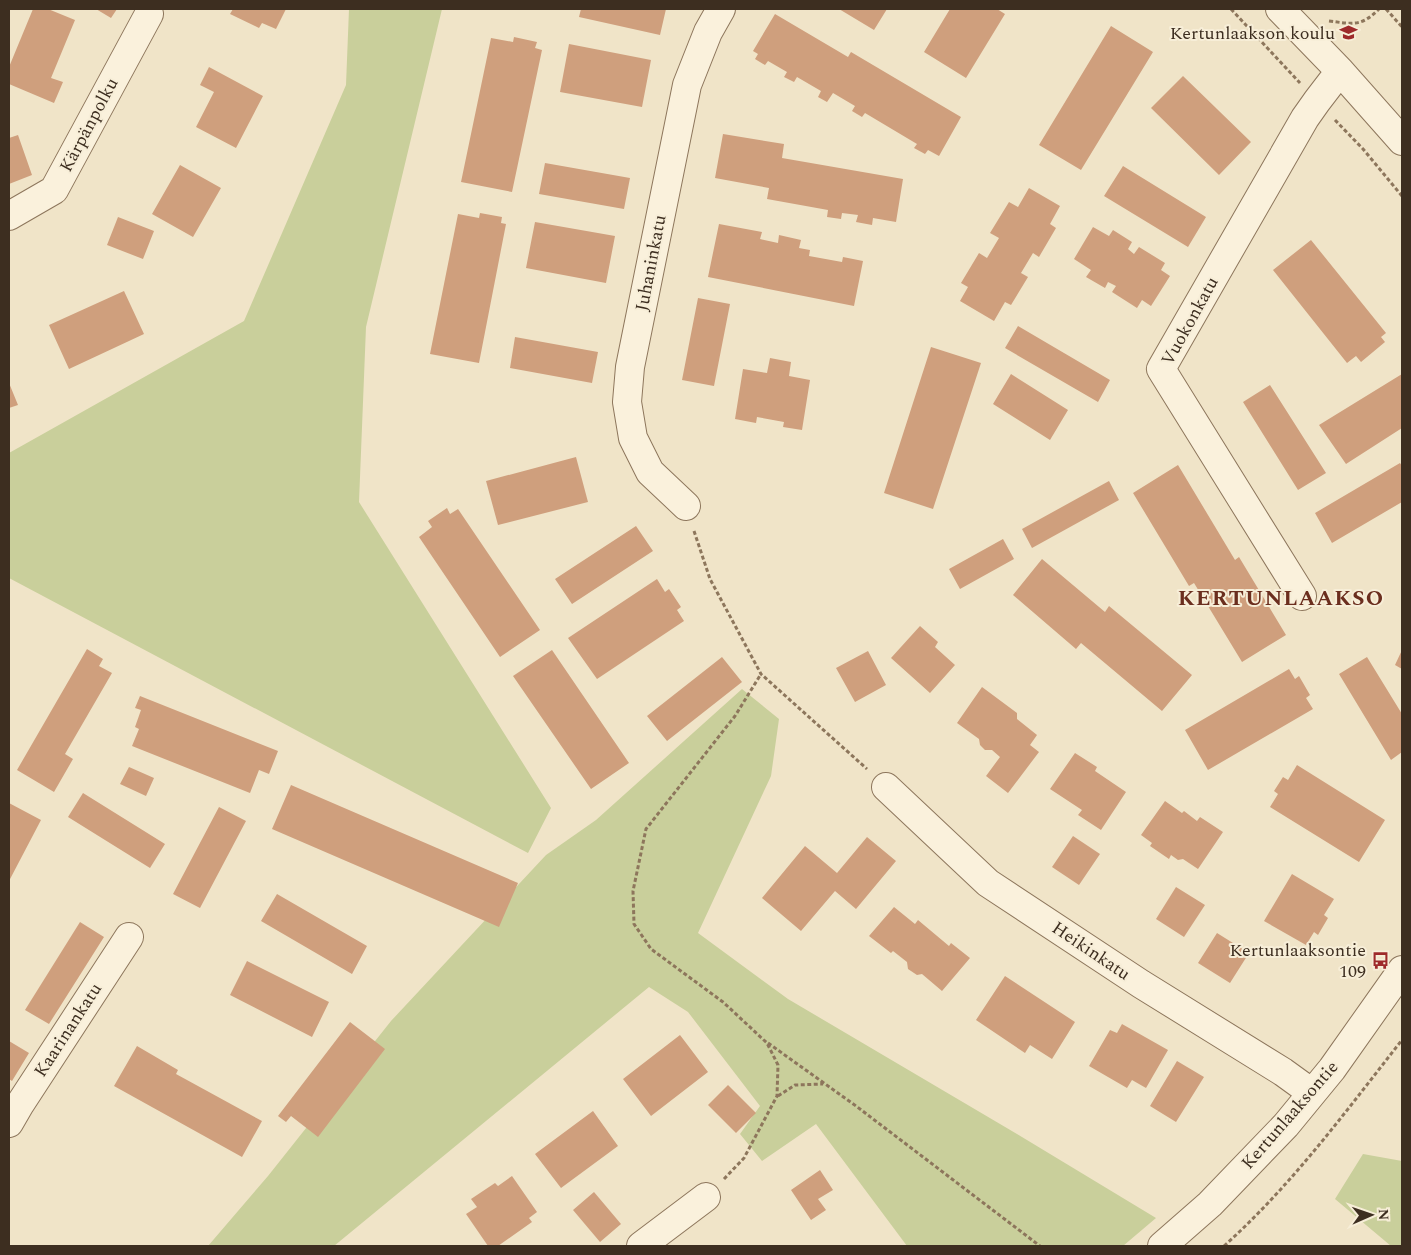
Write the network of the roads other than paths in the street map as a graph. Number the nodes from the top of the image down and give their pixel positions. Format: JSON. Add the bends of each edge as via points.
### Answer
{"nodes":[{"id":1,"x":721,"y":9,"type":"edge"},
{"id":2,"x":1289,"y":12,"type":"edge"},
{"id":3,"x":149,"y":14,"type":"dead end"},
{"id":4,"x":1340,"y":71,"type":"junction"},
{"id":5,"x":1398,"y":128,"type":"edge"},
{"id":6,"x":9,"y":216,"type":"edge"},
{"id":7,"x":686,"y":506,"type":"road end"},
{"id":8,"x":1302,"y":596,"type":"dead end"},
{"id":9,"x":886,"y":786,"type":"road end"},
{"id":10,"x":128,"y":937,"type":"dead end"},
{"id":11,"x":1402,"y":970,"type":"edge"},
{"id":12,"x":1312,"y":1093,"type":"junction"},
{"id":13,"x":9,"y":1124,"type":"edge"},
{"id":14,"x":706,"y":1197,"type":"road end"},
{"id":15,"x":641,"y":1246,"type":"edge"},
{"id":16,"x":1162,"y":1246,"type":"edge"}],
"edges":[{"from":1,"to":7,"type":"street","name":"Juhaninkatu","via":[[687,85],[630,367],[627,402],[633,438],[650,472]]},
{"from":2,"to":4,"type":"street"},
{"from":3,"to":6,"type":"street","name":"Kärpänpolku","via":[[54,190]]},
{"from":4,"to":5,"type":"street"},
{"from":4,"to":8,"type":"street","name":"Vuokonkatu","via":[[1305,118],[1161,369]]},
{"from":9,"to":12,"type":"street","name":"Heikinkatu","via":[[988,882]]},
{"from":10,"to":13,"type":"street","name":"Kaarinankatu"},
{"from":11,"to":12,"type":"street","name":"Kertunlaaksontie"},
{"from":12,"to":16,"type":"street","name":"Kertunlaaksontie","via":[[1286,1126],[1210,1204]]},
{"from":14,"to":15,"type":"street"}]}
